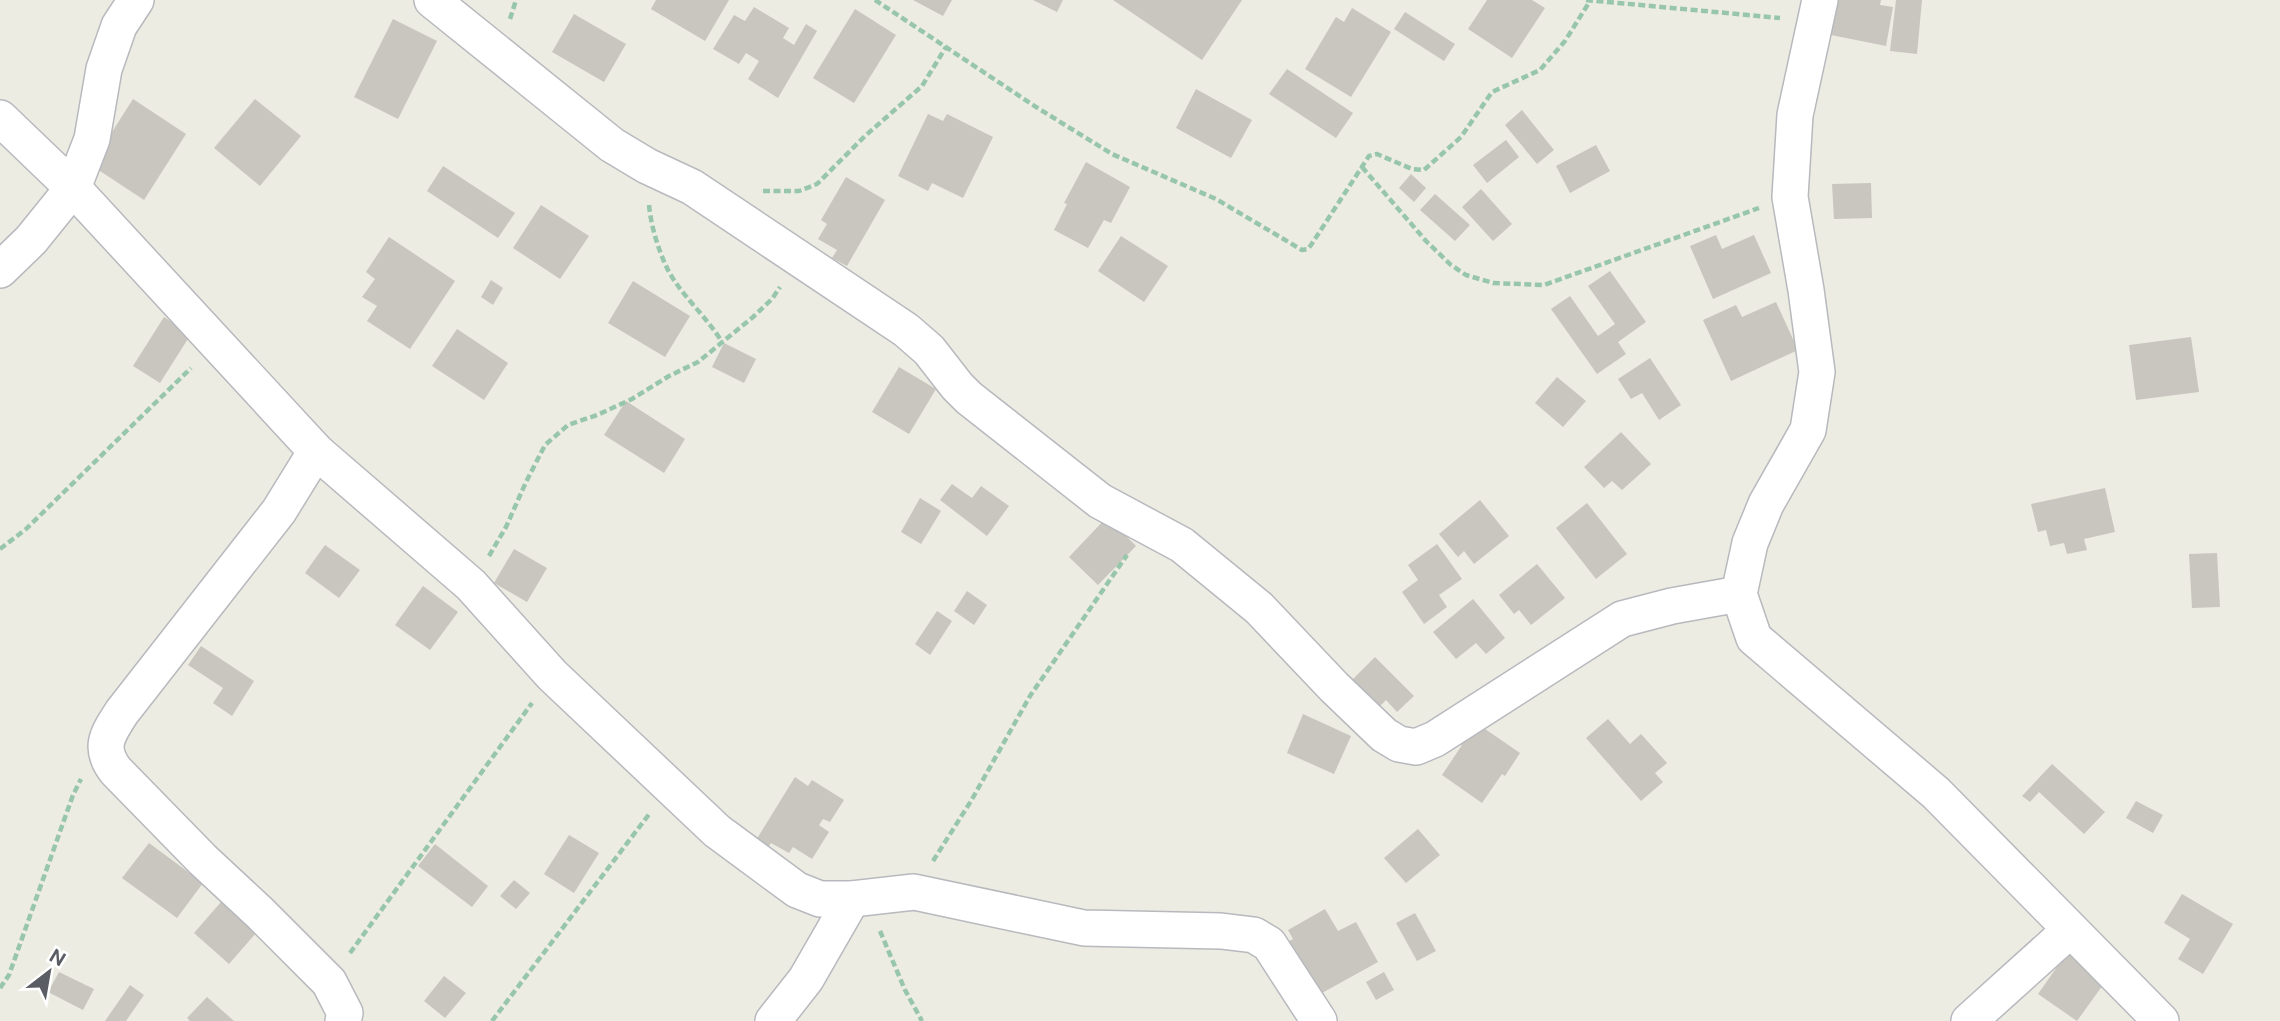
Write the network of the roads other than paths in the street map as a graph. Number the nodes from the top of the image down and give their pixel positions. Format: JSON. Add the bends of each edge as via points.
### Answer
{"nodes":[{"id":1,"x":136,"y":0,"type":"edge"},
{"id":2,"x":432,"y":0,"type":"edge"},
{"id":3,"x":1817,"y":11,"type":"edge"},
{"id":4,"x":0,"y":118,"type":"edge"},
{"id":5,"x":73,"y":188,"type":"junction"},
{"id":6,"x":0,"y":270,"type":"edge"},
{"id":7,"x":316,"y":452,"type":"junction"},
{"id":8,"x":1738,"y":594,"type":"junction"},
{"id":9,"x":852,"y":899,"type":"junction"},
{"id":10,"x":2070,"y":930,"type":"junction"},
{"id":11,"x":347,"y":1018,"type":"edge"},
{"id":12,"x":773,"y":1021,"type":"edge"},
{"id":13,"x":1319,"y":1021,"type":"edge"},
{"id":14,"x":1969,"y":1021,"type":"edge"},
{"id":15,"x":2161,"y":1021,"type":"edge"}],
"edges":[{"from":1,"to":5,"type":"street","via":[[119,26],[104,69],[92,139]]},
{"from":2,"to":8,"type":"street","via":[[612,145],[692,187],[906,330],[969,398],[1100,501],[1182,545],[1259,608],[1334,687],[1399,744],[1416,747],[1436,738],[1622,619]]},
{"from":3,"to":8,"type":"street","via":[[1795,115],[1790,197],[1817,372],[1808,430],[1766,504],[1750,543]]},
{"from":4,"to":5,"type":"street"},
{"from":5,"to":6,"type":"street"},
{"from":5,"to":7,"type":"street"},
{"from":7,"to":9,"type":"street","via":[[471,585],[552,676],[717,831],[797,890],[820,899]]},
{"from":7,"to":11,"type":"street","via":[[279,511],[122,712],[108,733],[106,750],[116,771],[329,982]]},
{"from":8,"to":10,"type":"street","via":[[1754,638],[1937,793]]},
{"from":9,"to":12,"type":"street","via":[[806,979]]},
{"from":9,"to":13,"type":"street","via":[[914,892],[1084,928],[1254,935],[1269,944]]},
{"from":10,"to":14,"type":"street"},
{"from":10,"to":15,"type":"street"}]}
